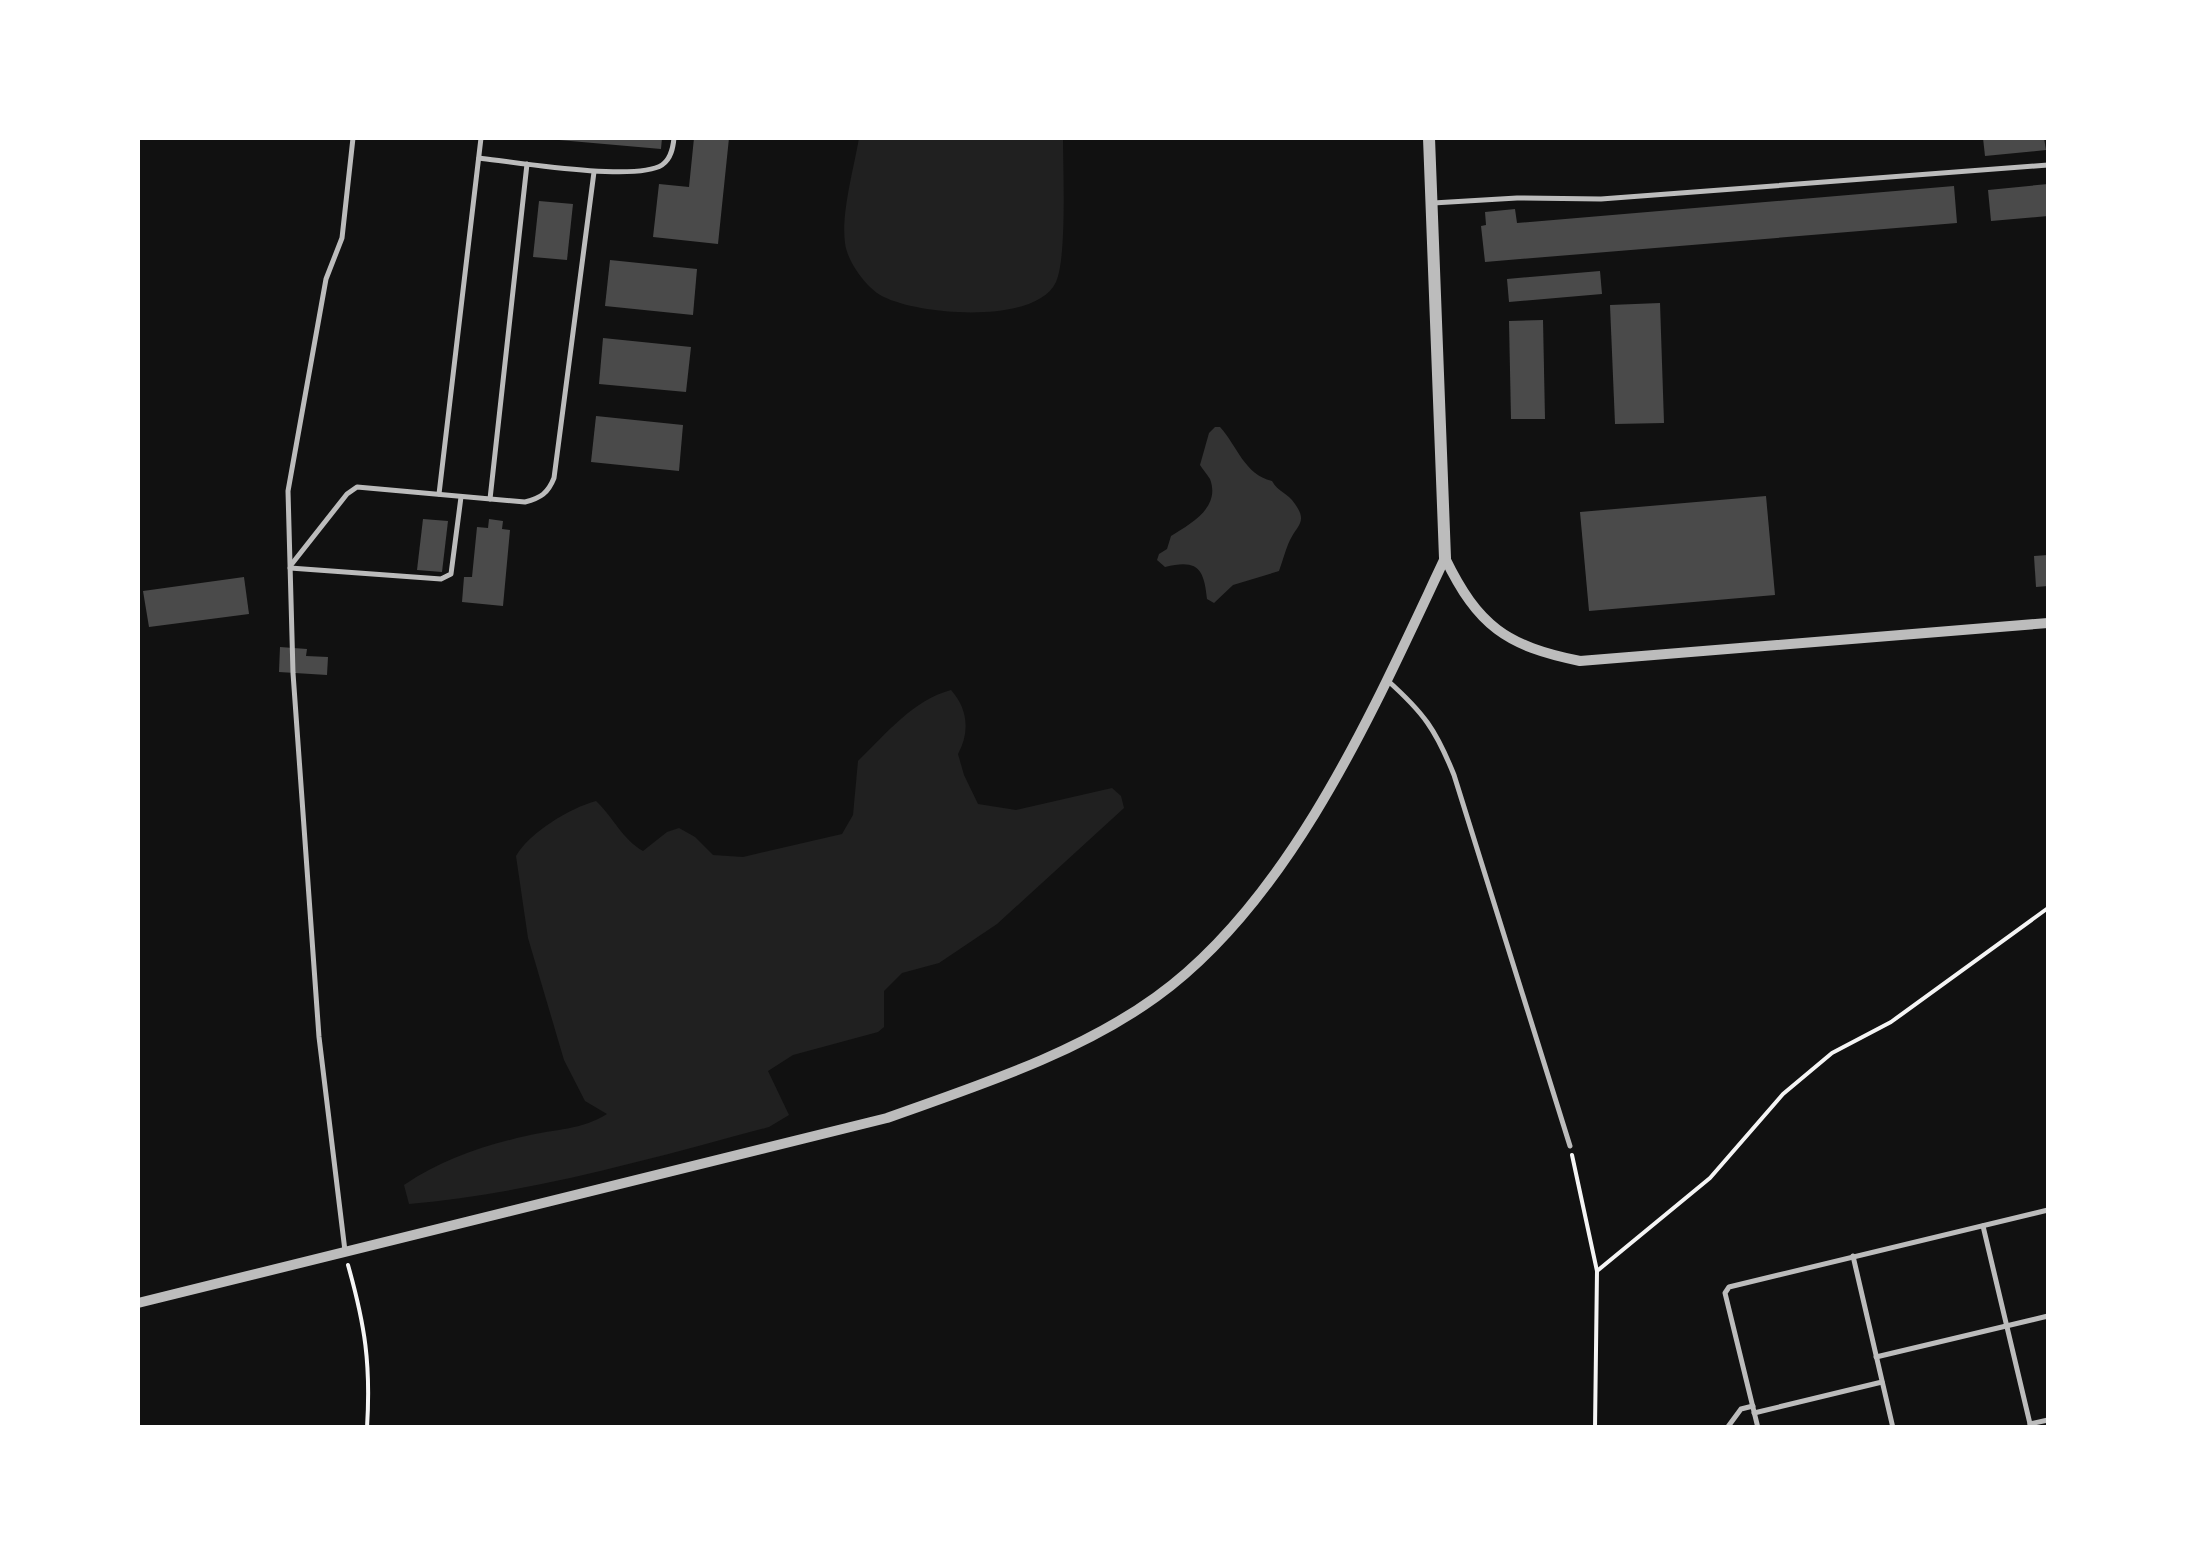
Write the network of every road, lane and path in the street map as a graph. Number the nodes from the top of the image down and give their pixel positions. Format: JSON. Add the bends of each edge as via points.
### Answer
{"nodes":[{"id":1,"x":353,"y":138,"type":"edge"},
{"id":2,"x":481,"y":138,"type":"edge"},
{"id":3,"x":674,"y":138,"type":"edge"},
{"id":4,"x":1430,"y":138,"type":"edge"},
{"id":5,"x":478,"y":158,"type":"junction"},
{"id":6,"x":527,"y":164,"type":"junction"},
{"id":7,"x":2048,"y":165,"type":"edge"},
{"id":8,"x":594,"y":172,"type":"junction"},
{"id":9,"x":1432,"y":203,"type":"junction"},
{"id":10,"x":439,"y":494,"type":"junction"},
{"id":11,"x":461,"y":496,"type":"junction"},
{"id":12,"x":490,"y":499,"type":"junction"},
{"id":13,"x":1444,"y":558,"type":"junction"},
{"id":14,"x":290,"y":568,"type":"junction"},
{"id":15,"x":2048,"y":624,"type":"edge"},
{"id":16,"x":1387,"y":680,"type":"junction"},
{"id":17,"x":2048,"y":908,"type":"edge"},
{"id":18,"x":1570,"y":1146,"type":"joint"},
{"id":19,"x":2048,"y":1210,"type":"edge"},
{"id":20,"x":1983,"y":1226,"type":"junction"},
{"id":21,"x":345,"y":1251,"type":"junction"},
{"id":22,"x":1853,"y":1256,"type":"junction"},
{"id":23,"x":1597,"y":1271,"type":"junction"},
{"id":24,"x":138,"y":1303,"type":"edge"},
{"id":25,"x":2048,"y":1316,"type":"edge"},
{"id":26,"x":2006,"y":1326,"type":"junction"},
{"id":27,"x":1876,"y":1358,"type":"junction"},
{"id":28,"x":1882,"y":1382,"type":"junction"},
{"id":29,"x":1754,"y":1410,"type":"junction"},
{"id":30,"x":2048,"y":1420,"type":"edge"},
{"id":31,"x":2030,"y":1426,"type":"edge"},
{"id":32,"x":367,"y":1428,"type":"edge"},
{"id":33,"x":1596,"y":1428,"type":"edge"},
{"id":34,"x":1727,"y":1428,"type":"edge"},
{"id":35,"x":1758,"y":1428,"type":"edge"},
{"id":36,"x":1893,"y":1428,"type":"edge"}],
"edges":[{"from":1,"to":14,"type":"lane","via":[[342,238],[326,279],[288,491]]},
{"from":2,"to":5,"type":"lane"},
{"from":3,"to":8,"type":"lane","via":[[673,150],[657,168]]},
{"from":4,"to":9,"type":"street"},
{"from":5,"to":6,"type":"lane"},
{"from":5,"to":10,"type":"lane"},
{"from":6,"to":8,"type":"lane"},
{"from":6,"to":12,"type":"lane"},
{"from":7,"to":9,"type":"lane","via":[[1602,199]]},
{"from":8,"to":12,"type":"lane","via":[[554,478],[539,499]]},
{"from":9,"to":13,"type":"street"},
{"from":10,"to":11,"type":"lane"},
{"from":10,"to":14,"type":"lane","via":[[357,488]]},
{"from":11,"to":12,"type":"lane"},
{"from":11,"to":14,"type":"lane","via":[[451,574],[441,579]]},
{"from":13,"to":15,"type":"street","via":[[1484,621],[1542,653],[1580,661]]},
{"from":13,"to":16,"type":"street"},
{"from":14,"to":21,"type":"lane","via":[[318,1019]]},
{"from":16,"to":18,"type":"lane","via":[[1420,709],[1449,763]]},
{"from":16,"to":21,"type":"street","via":[[1338,774],[1244,911],[1199,963],[1087,1039],[887,1118]]},
{"from":17,"to":23,"type":"path","via":[[1891,1022],[1832,1053],[1783,1094],[1710,1178]]},
{"from":18,"to":23,"type":"path"},
{"from":19,"to":20,"type":"lane"},
{"from":20,"to":22,"type":"lane"},
{"from":20,"to":26,"type":"lane"},
{"from":21,"to":24,"type":"street"},
{"from":21,"to":32,"type":"path","via":[[366,1328]]},
{"from":22,"to":27,"type":"lane"},
{"from":22,"to":29,"type":"lane","via":[[1726,1289]]},
{"from":23,"to":33,"type":"path"},
{"from":25,"to":26,"type":"lane"},
{"from":26,"to":27,"type":"lane"},
{"from":26,"to":31,"type":"lane"},
{"from":27,"to":28,"type":"lane"},
{"from":28,"to":29,"type":"lane"},
{"from":28,"to":36,"type":"lane"},
{"from":29,"to":34,"type":"lane","via":[[1741,1410]]},
{"from":29,"to":35,"type":"lane"},
{"from":30,"to":31,"type":"lane"}]}
